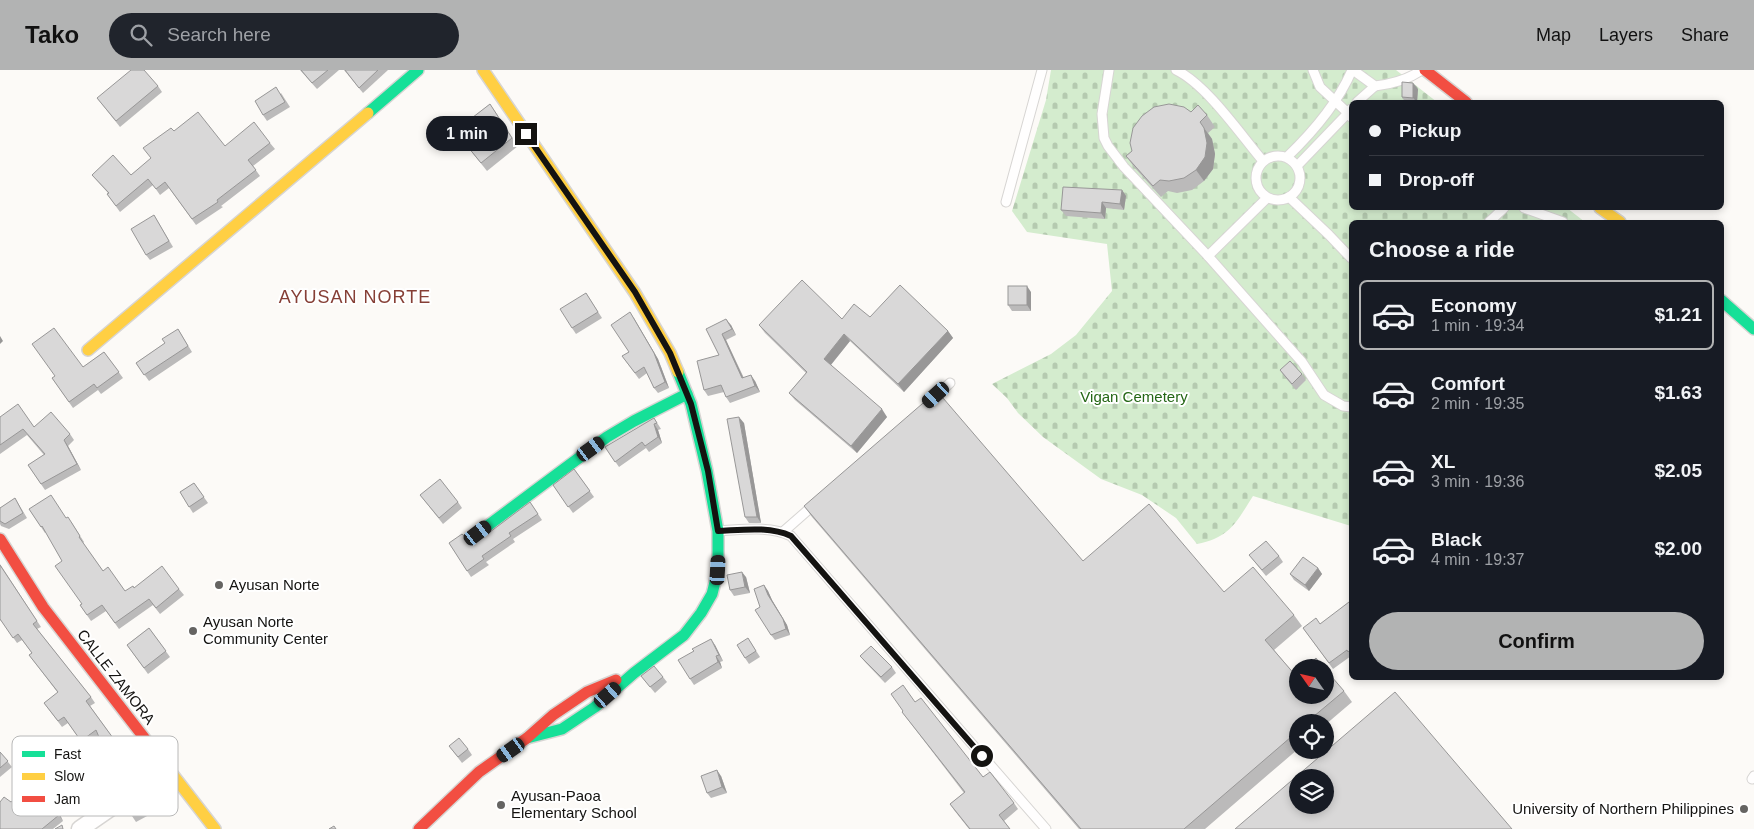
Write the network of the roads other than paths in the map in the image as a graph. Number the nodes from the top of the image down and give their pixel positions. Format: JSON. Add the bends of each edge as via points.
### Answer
{"nodes":[{"id":1,"x":418,"y":70,"type":"edge"},
{"id":2,"x":483,"y":70,"type":"edge"},
{"id":3,"x":1042,"y":70,"type":"edge"},
{"id":4,"x":1109,"y":70,"type":"edge"},
{"id":5,"x":1176,"y":70,"type":"edge"},
{"id":6,"x":1313,"y":70,"type":"edge"},
{"id":7,"x":1353,"y":70,"type":"edge"},
{"id":8,"x":1424,"y":70,"type":"edge"},
{"id":9,"x":1375,"y":86,"type":"junction"},
{"id":10,"x":1359,"y":100,"type":"edge"},
{"id":11,"x":1463,"y":100,"type":"edge"},
{"id":12,"x":1335,"y":101,"type":"junction"},
{"id":13,"x":1349,"y":112,"type":"edge"},
{"id":14,"x":1349,"y":114,"type":"edge"},
{"id":15,"x":1287,"y":157,"type":"junction"},
{"id":16,"x":1263,"y":161,"type":"junction"},
{"id":17,"x":1297,"y":166,"type":"junction"},
{"id":18,"x":1268,"y":198,"type":"junction"},
{"id":19,"x":1289,"y":198,"type":"junction"},
{"id":20,"x":1006,"y":202,"type":"dead end"},
{"id":21,"x":1502,"y":210,"type":"edge"},
{"id":22,"x":1530,"y":210,"type":"edge"},
{"id":23,"x":1603,"y":210,"type":"edge"},
{"id":24,"x":1491,"y":220,"type":"edge"},
{"id":25,"x":1557,"y":220,"type":"edge"},
{"id":26,"x":1617,"y":220,"type":"edge"},
{"id":27,"x":1208,"y":256,"type":"junction"},
{"id":28,"x":1349,"y":256,"type":"edge"},
{"id":29,"x":1724,"y":303,"type":"edge"},
{"id":30,"x":1754,"y":329,"type":"edge"},
{"id":31,"x":88,"y":350,"type":"dead end"},
{"id":32,"x":950,"y":383,"type":"dead end"},
{"id":33,"x":687,"y":394,"type":"junction"},
{"id":34,"x":1349,"y":407,"type":"edge"},
{"id":35,"x":921,"y":409,"type":"edge"},
{"id":36,"x":826,"y":493,"type":"edge"},
{"id":37,"x":718,"y":531,"type":"junction"},
{"id":38,"x":782,"y":532,"type":"junction"},
{"id":39,"x":478,"y":533,"type":"dead end"},
{"id":40,"x":0,"y":539,"type":"edge"},
{"id":41,"x":634,"y":673,"type":"junction"},
{"id":42,"x":143,"y":736,"type":"edge"},
{"id":43,"x":527,"y":738,"type":"junction"},
{"id":44,"x":178,"y":781,"type":"edge"},
{"id":45,"x":99,"y":816,"type":"edge"},
{"id":46,"x":80,"y":829,"type":"edge"},
{"id":47,"x":215,"y":829,"type":"edge"},
{"id":48,"x":419,"y":829,"type":"edge"},
{"id":49,"x":1046,"y":829,"type":"edge"}],
"edges":[{"from":1,"to":31,"type":"street"},
{"from":2,"to":33,"type":"street","via":[[635,292],[670,353]]},
{"from":3,"to":20,"type":"lane"},
{"from":4,"to":27,"type":"lane","via":[[1102,114],[1104,138],[1124,167]]},
{"from":5,"to":16,"type":"lane","via":[[1202,88]]},
{"from":6,"to":12,"type":"lane","via":[[1320,87]]},
{"from":7,"to":9,"type":"lane"},
{"from":7,"to":12,"type":"lane"},
{"from":8,"to":9,"type":"lane","via":[[1394,84]]},
{"from":8,"to":11,"type":"street"},
{"from":9,"to":10,"type":"lane"},
{"from":12,"to":13,"type":"lane"},
{"from":12,"to":15,"type":"lane"},
{"from":14,"to":17,"type":"lane"},
{"from":15,"to":16,"type":"lane","via":[[1279,155]]},
{"from":15,"to":17,"type":"lane"},
{"from":16,"to":18,"type":"lane","via":[[1255,175],[1256,183]]},
{"from":17,"to":19,"type":"lane","via":[[1299,185]]},
{"from":18,"to":19,"type":"lane"},
{"from":18,"to":27,"type":"lane"},
{"from":19,"to":28,"type":"lane"},
{"from":21,"to":24,"type":"lane"},
{"from":22,"to":25,"type":"lane"},
{"from":23,"to":26,"type":"street"},
{"from":27,"to":34,"type":"lane","via":[[1302,362],[1324,395]]},
{"from":29,"to":30,"type":"street"},
{"from":32,"to":35,"type":"lane"},
{"from":33,"to":37,"type":"street","via":[[708,471]]},
{"from":33,"to":39,"type":"street","via":[[607,437]]},
{"from":36,"to":38,"type":"lane"},
{"from":37,"to":38,"type":"lane"},
{"from":37,"to":41,"type":"street","via":[[718,570],[712,594],[701,613],[684,635]]},
{"from":38,"to":49,"type":"lane","via":[[791,536]]},
{"from":40,"to":42,"type":"street","name":"CALLE ZAMORA","via":[[43,607]]},
{"from":41,"to":43,"type":"street","via":[[586,692],[552,715]]},
{"from":41,"to":43,"type":"street","via":[[562,729]]},
{"from":43,"to":48,"type":"street","via":[[479,772]]},
{"from":44,"to":47,"type":"street","name":"CALLE ZAMORA"},
{"from":45,"to":46,"type":"street"}]}
